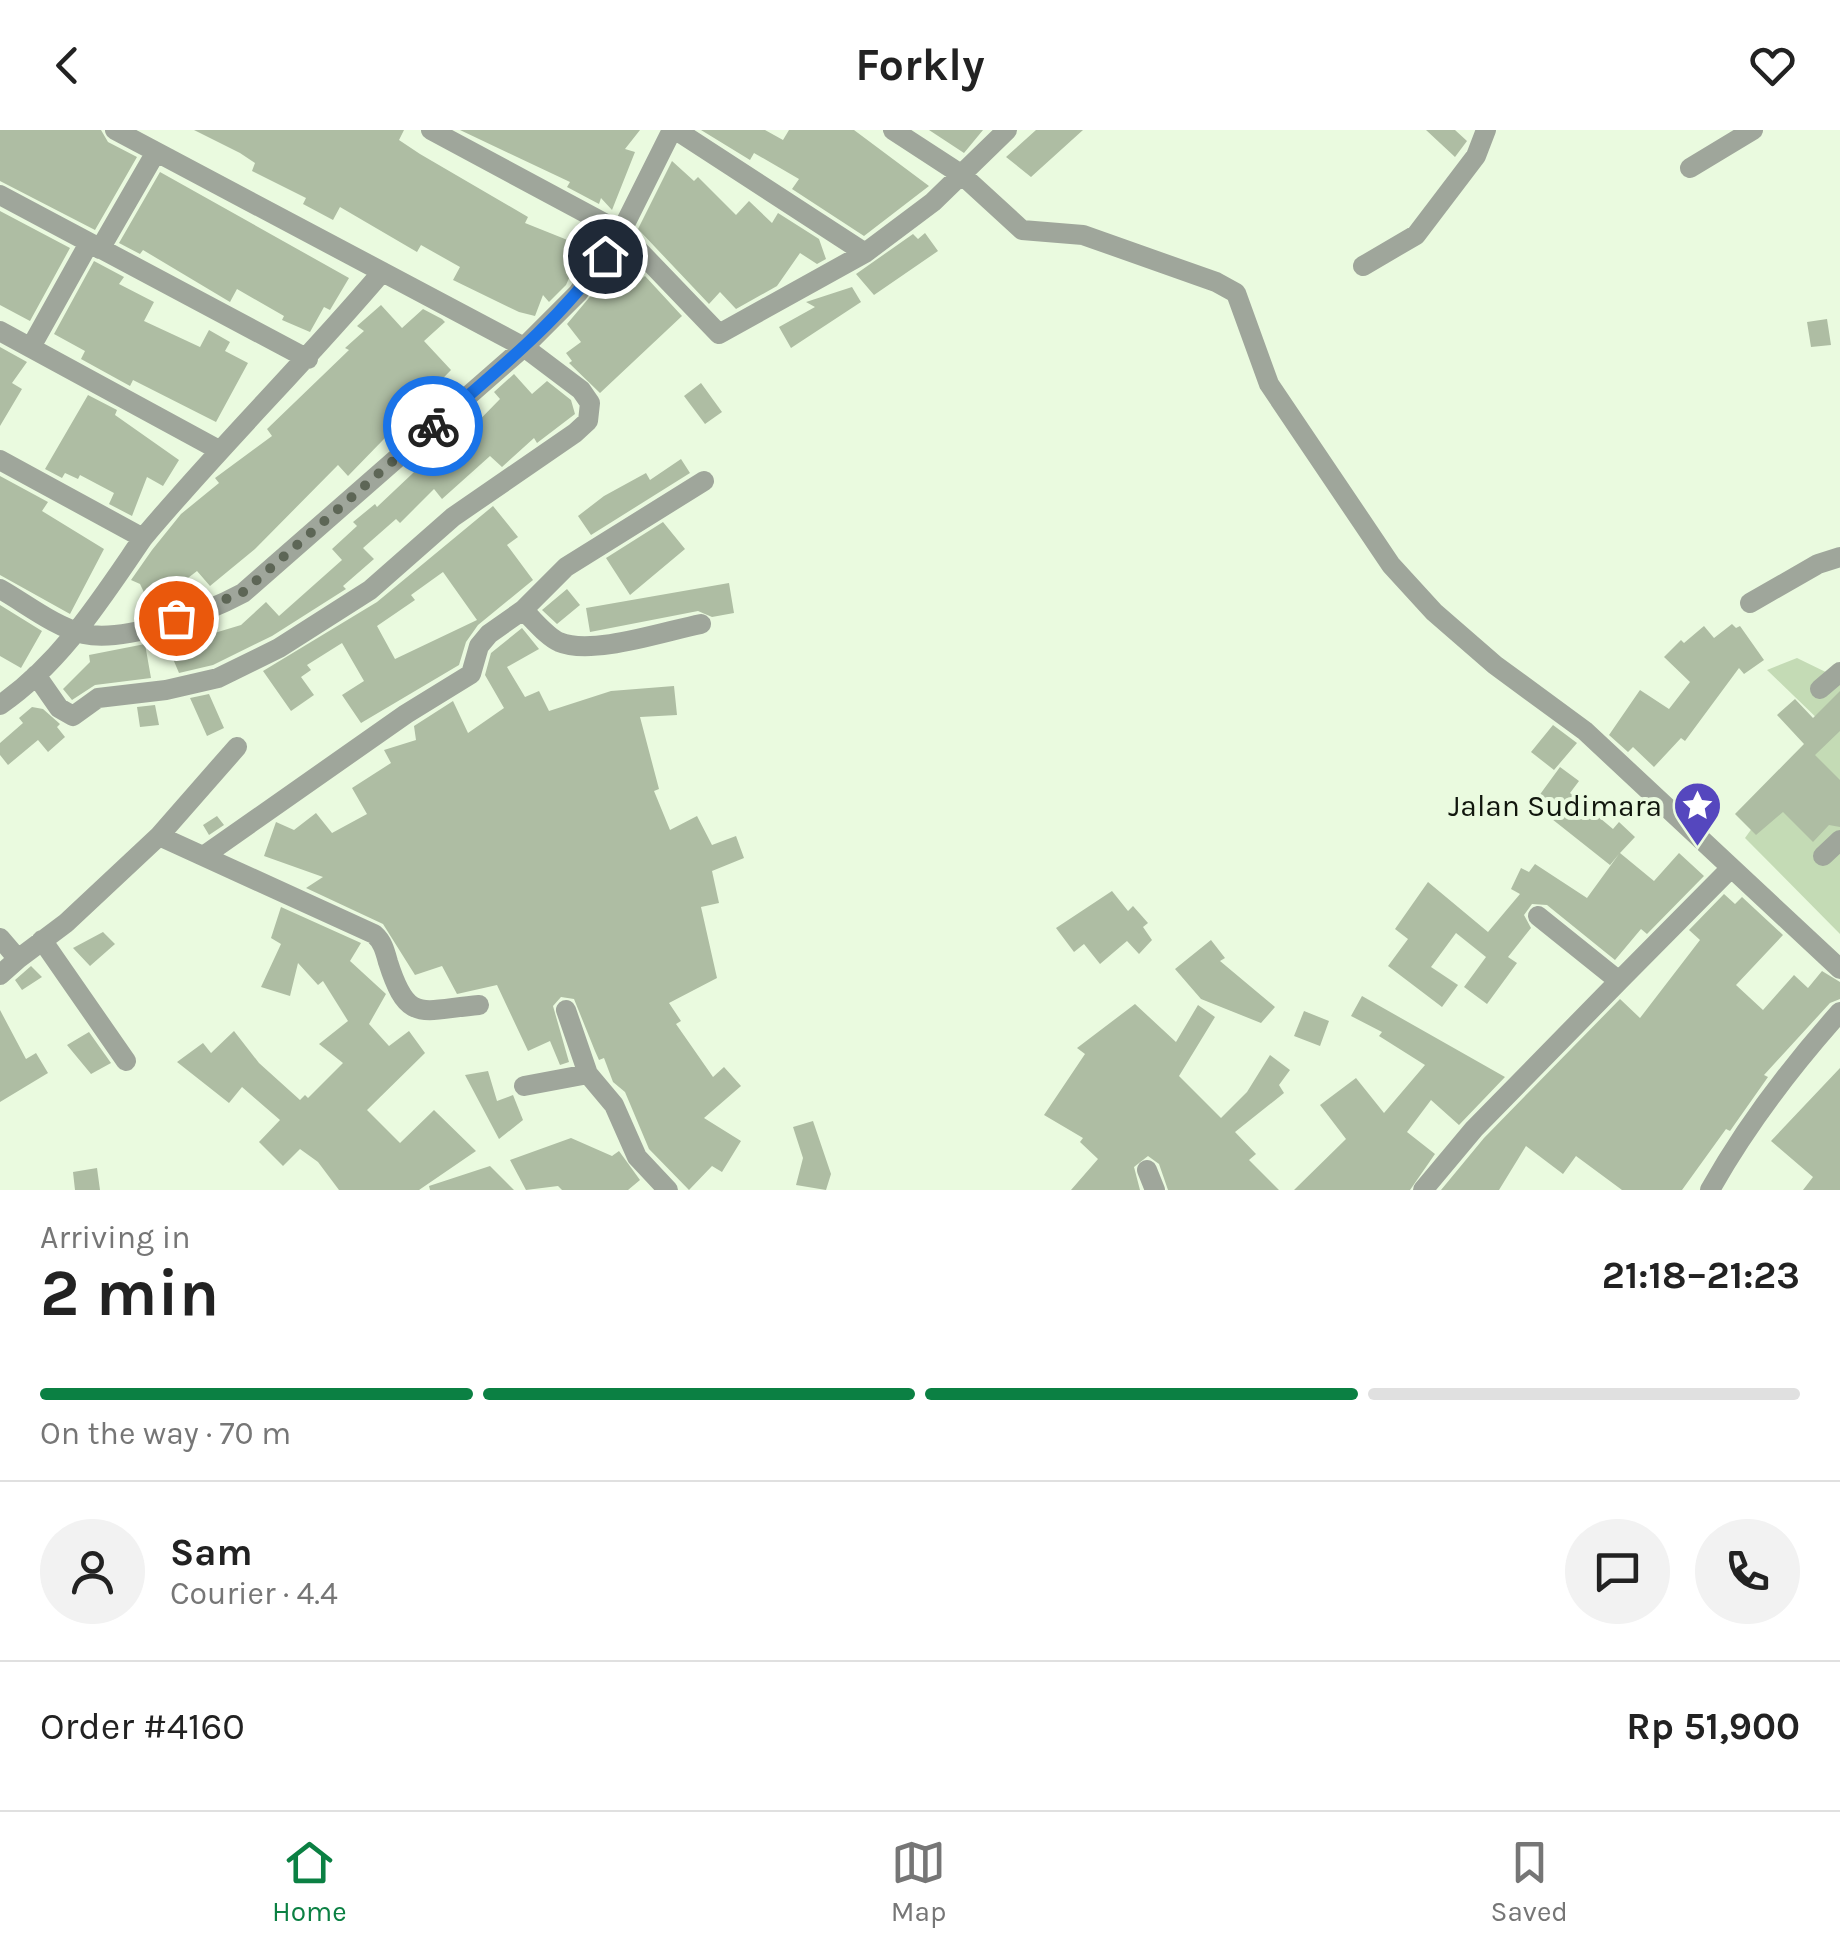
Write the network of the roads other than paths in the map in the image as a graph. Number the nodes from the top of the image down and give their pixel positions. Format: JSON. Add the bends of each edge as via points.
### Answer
{"nodes":[{"id":1,"x":115,"y":130,"type":"edge"},
{"id":2,"x":432,"y":130,"type":"edge"},
{"id":3,"x":674,"y":130,"type":"edge"},
{"id":4,"x":893,"y":130,"type":"edge"},
{"id":5,"x":1007,"y":130,"type":"edge"},
{"id":6,"x":1486,"y":130,"type":"edge"},
{"id":7,"x":1753,"y":130,"type":"edge"},
{"id":8,"x":156,"y":152,"type":"junction"},
{"id":9,"x":1690,"y":168,"type":"dead end"},
{"id":10,"x":962,"y":175,"type":"junction"},
{"id":11,"x":0,"y":195,"type":"edge"},
{"id":12,"x":622,"y":232,"type":"junction"},
{"id":13,"x":95,"y":246,"type":"junction"},
{"id":14,"x":865,"y":254,"type":"junction"},
{"id":15,"x":1363,"y":266,"type":"dead end"},
{"id":16,"x":382,"y":272,"type":"junction"},
{"id":17,"x":0,"y":331,"type":"edge"},
{"id":18,"x":31,"y":347,"type":"junction"},
{"id":19,"x":524,"y":347,"type":"junction"},
{"id":20,"x":308,"y":359,"type":"junction"},
{"id":21,"x":217,"y":449,"type":"junction"},
{"id":22,"x":0,"y":460,"type":"edge"},
{"id":23,"x":704,"y":481,"type":"dead end"},
{"id":24,"x":143,"y":538,"type":"junction"},
{"id":25,"x":1840,"y":557,"type":"edge"},
{"id":26,"x":0,"y":589,"type":"edge"},
{"id":27,"x":1750,"y":603,"type":"dead end"},
{"id":28,"x":524,"y":610,"type":"junction"},
{"id":29,"x":700,"y":624,"type":"dead end"},
{"id":30,"x":78,"y":632,"type":"junction"},
{"id":31,"x":1840,"y":672,"type":"edge"},
{"id":32,"x":36,"y":675,"type":"junction"},
{"id":33,"x":1820,"y":690,"type":"dead end"},
{"id":34,"x":0,"y":705,"type":"edge"},
{"id":35,"x":237,"y":747,"type":"dead end"},
{"id":36,"x":159,"y":836,"type":"junction"},
{"id":37,"x":1840,"y":840,"type":"edge"},
{"id":38,"x":205,"y":855,"type":"junction"},
{"id":39,"x":1823,"y":856,"type":"dead end"},
{"id":40,"x":1730,"y":869,"type":"junction"},
{"id":41,"x":1538,"y":916,"type":"dead end"},
{"id":42,"x":0,"y":938,"type":"edge"},
{"id":43,"x":42,"y":940,"type":"junction"},
{"id":44,"x":18,"y":959,"type":"junction"},
{"id":45,"x":1840,"y":968,"type":"edge"},
{"id":46,"x":0,"y":975,"type":"edge"},
{"id":47,"x":1619,"y":981,"type":"junction"},
{"id":48,"x":480,"y":1005,"type":"dead end"},
{"id":49,"x":566,"y":1010,"type":"dead end"},
{"id":50,"x":1840,"y":1012,"type":"edge"},
{"id":51,"x":126,"y":1061,"type":"dead end"},
{"id":52,"x":588,"y":1074,"type":"junction"},
{"id":53,"x":524,"y":1086,"type":"dead end"},
{"id":54,"x":668,"y":1190,"type":"edge"},
{"id":55,"x":1422,"y":1190,"type":"edge"},
{"id":56,"x":1710,"y":1190,"type":"edge"}],
"edges":[{"from":1,"to":8,"type":"street"},
{"from":2,"to":12,"type":"street"},
{"from":3,"to":12,"type":"street"},
{"from":3,"to":14,"type":"street"},
{"from":4,"to":10,"type":"street"},
{"from":5,"to":10,"type":"street"},
{"from":6,"to":15,"type":"street","via":[[1476,156],[1416,235]]},
{"from":7,"to":9,"type":"street"},
{"from":8,"to":13,"type":"street"},
{"from":8,"to":16,"type":"street"},
{"from":10,"to":14,"type":"street"},
{"from":10,"to":40,"type":"street","via":[[1022,230],[1083,235],[1236,293],[1270,384],[1390,565],[1495,666],[1585,731]]},
{"from":11,"to":13,"type":"street"},
{"from":12,"to":14,"type":"street","via":[[719,334]]},
{"from":12,"to":19,"type":"street","via":[[578,293]]},
{"from":13,"to":18,"type":"street"},
{"from":13,"to":20,"type":"street"},
{"from":16,"to":19,"type":"street"},
{"from":16,"to":20,"type":"street"},
{"from":17,"to":18,"type":"street"},
{"from":18,"to":21,"type":"street"},
{"from":19,"to":30,"type":"street","via":[[242,593],[127,632]]},
{"from":19,"to":32,"type":"street","via":[[581,390],[590,404],[588,420],[453,517],[370,590],[218,678],[98,698],[74,716],[59,708]]},
{"from":20,"to":21,"type":"street"},
{"from":21,"to":24,"type":"street"},
{"from":22,"to":24,"type":"street"},
{"from":23,"to":28,"type":"street","via":[[578,558]]},
{"from":24,"to":30,"type":"street"},
{"from":25,"to":27,"type":"street"},
{"from":26,"to":30,"type":"street"},
{"from":28,"to":29,"type":"street","via":[[555,640],[572,646]]},
{"from":28,"to":38,"type":"street","via":[[488,634],[470,674]]},
{"from":30,"to":32,"type":"street"},
{"from":31,"to":33,"type":"street"},
{"from":32,"to":34,"type":"street"},
{"from":35,"to":36,"type":"street"},
{"from":36,"to":38,"type":"street"},
{"from":36,"to":43,"type":"street"},
{"from":37,"to":39,"type":"street"},
{"from":38,"to":48,"type":"street","via":[[379,937],[400,999],[408,1005]]},
{"from":40,"to":45,"type":"street"},
{"from":40,"to":47,"type":"street"},
{"from":41,"to":47,"type":"street"},
{"from":42,"to":44,"type":"street"},
{"from":43,"to":44,"type":"street"},
{"from":43,"to":51,"type":"street"},
{"from":44,"to":46,"type":"street"},
{"from":47,"to":55,"type":"street"},
{"from":49,"to":52,"type":"street"},
{"from":50,"to":56,"type":"street","via":[[1787,1071]]},
{"from":52,"to":53,"type":"street"},
{"from":52,"to":54,"type":"street","via":[[614,1105],[637,1157]]}]}
